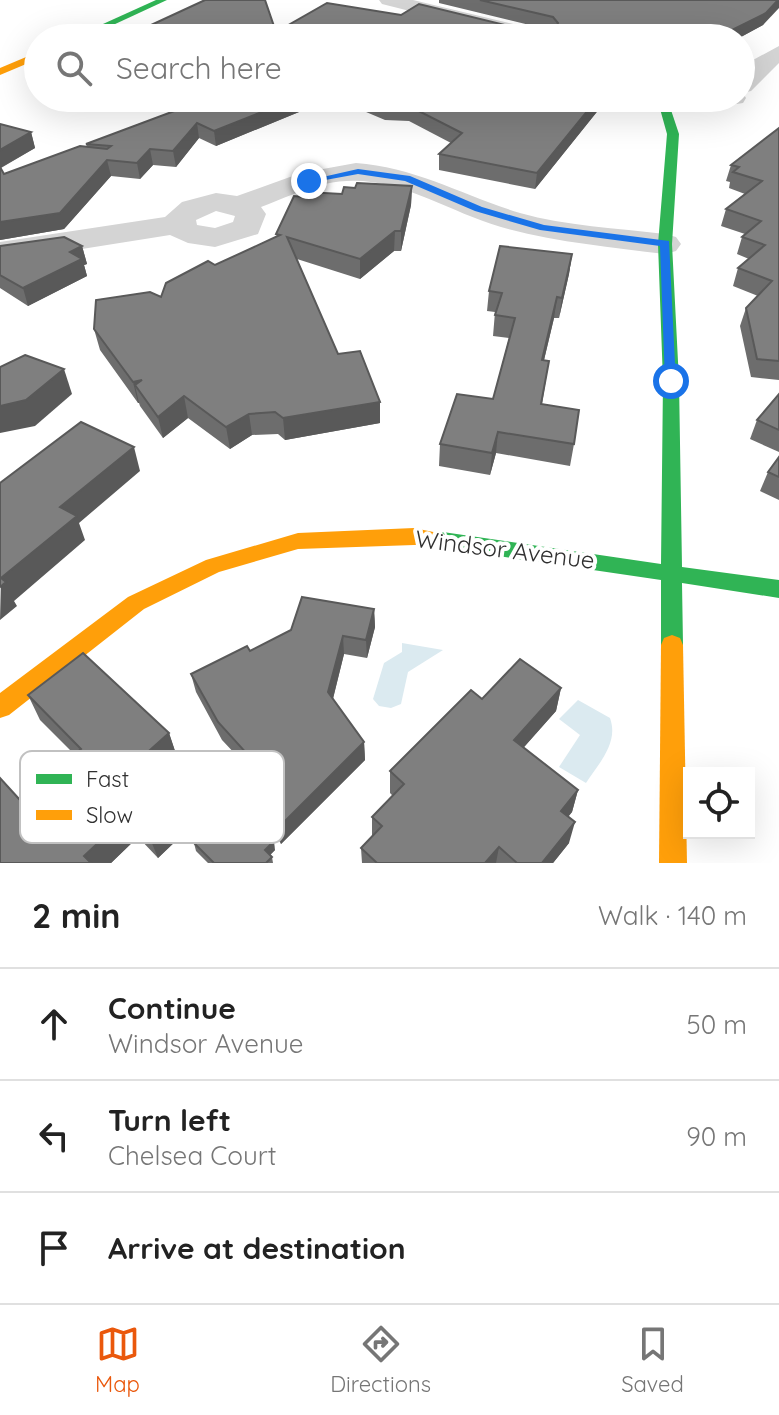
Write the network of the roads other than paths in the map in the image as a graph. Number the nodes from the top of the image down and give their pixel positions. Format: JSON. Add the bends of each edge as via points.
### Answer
{"nodes":[{"id":1,"x":163,"y":0,"type":"edge"},
{"id":2,"x":389,"y":0,"type":"edge"},
{"id":3,"x":109,"y":24,"type":"edge"},
{"id":4,"x":486,"y":24,"type":"edge"},
{"id":5,"x":24,"y":61,"type":"edge"},
{"id":6,"x":0,"y":72,"type":"edge"},
{"id":7,"x":666,"y":112,"type":"edge"},
{"id":8,"x":694,"y":112,"type":"edge"},
{"id":9,"x":673,"y":134,"type":"junction"},
{"id":10,"x":665,"y":244,"type":"junction"},
{"id":11,"x":0,"y":252,"type":"edge"},
{"id":12,"x":672,"y":572,"type":"junction"},
{"id":13,"x":779,"y":589,"type":"edge"},
{"id":14,"x":0,"y":707,"type":"edge"},
{"id":15,"x":673,"y":863,"type":"edge"}],
"edges":[{"from":1,"to":3,"type":"street"},
{"from":2,"to":4,"type":"street"},
{"from":5,"to":6,"type":"street"},
{"from":7,"to":9,"type":"street"},
{"from":8,"to":9,"type":"street"},
{"from":9,"to":10,"type":"street"},
{"from":10,"to":11,"type":"street","via":[[543,228],[479,209],[407,178],[358,172],[309,181],[239,205],[204,204],[185,213],[179,224]]},
{"from":10,"to":12,"type":"street"},
{"from":12,"to":13,"type":"street","name":"Windsor Avenue"},
{"from":12,"to":14,"type":"street","name":"Windsor Avenue","via":[[414,536],[298,541],[213,566],[136,603]]},
{"from":12,"to":15,"type":"street"}]}
